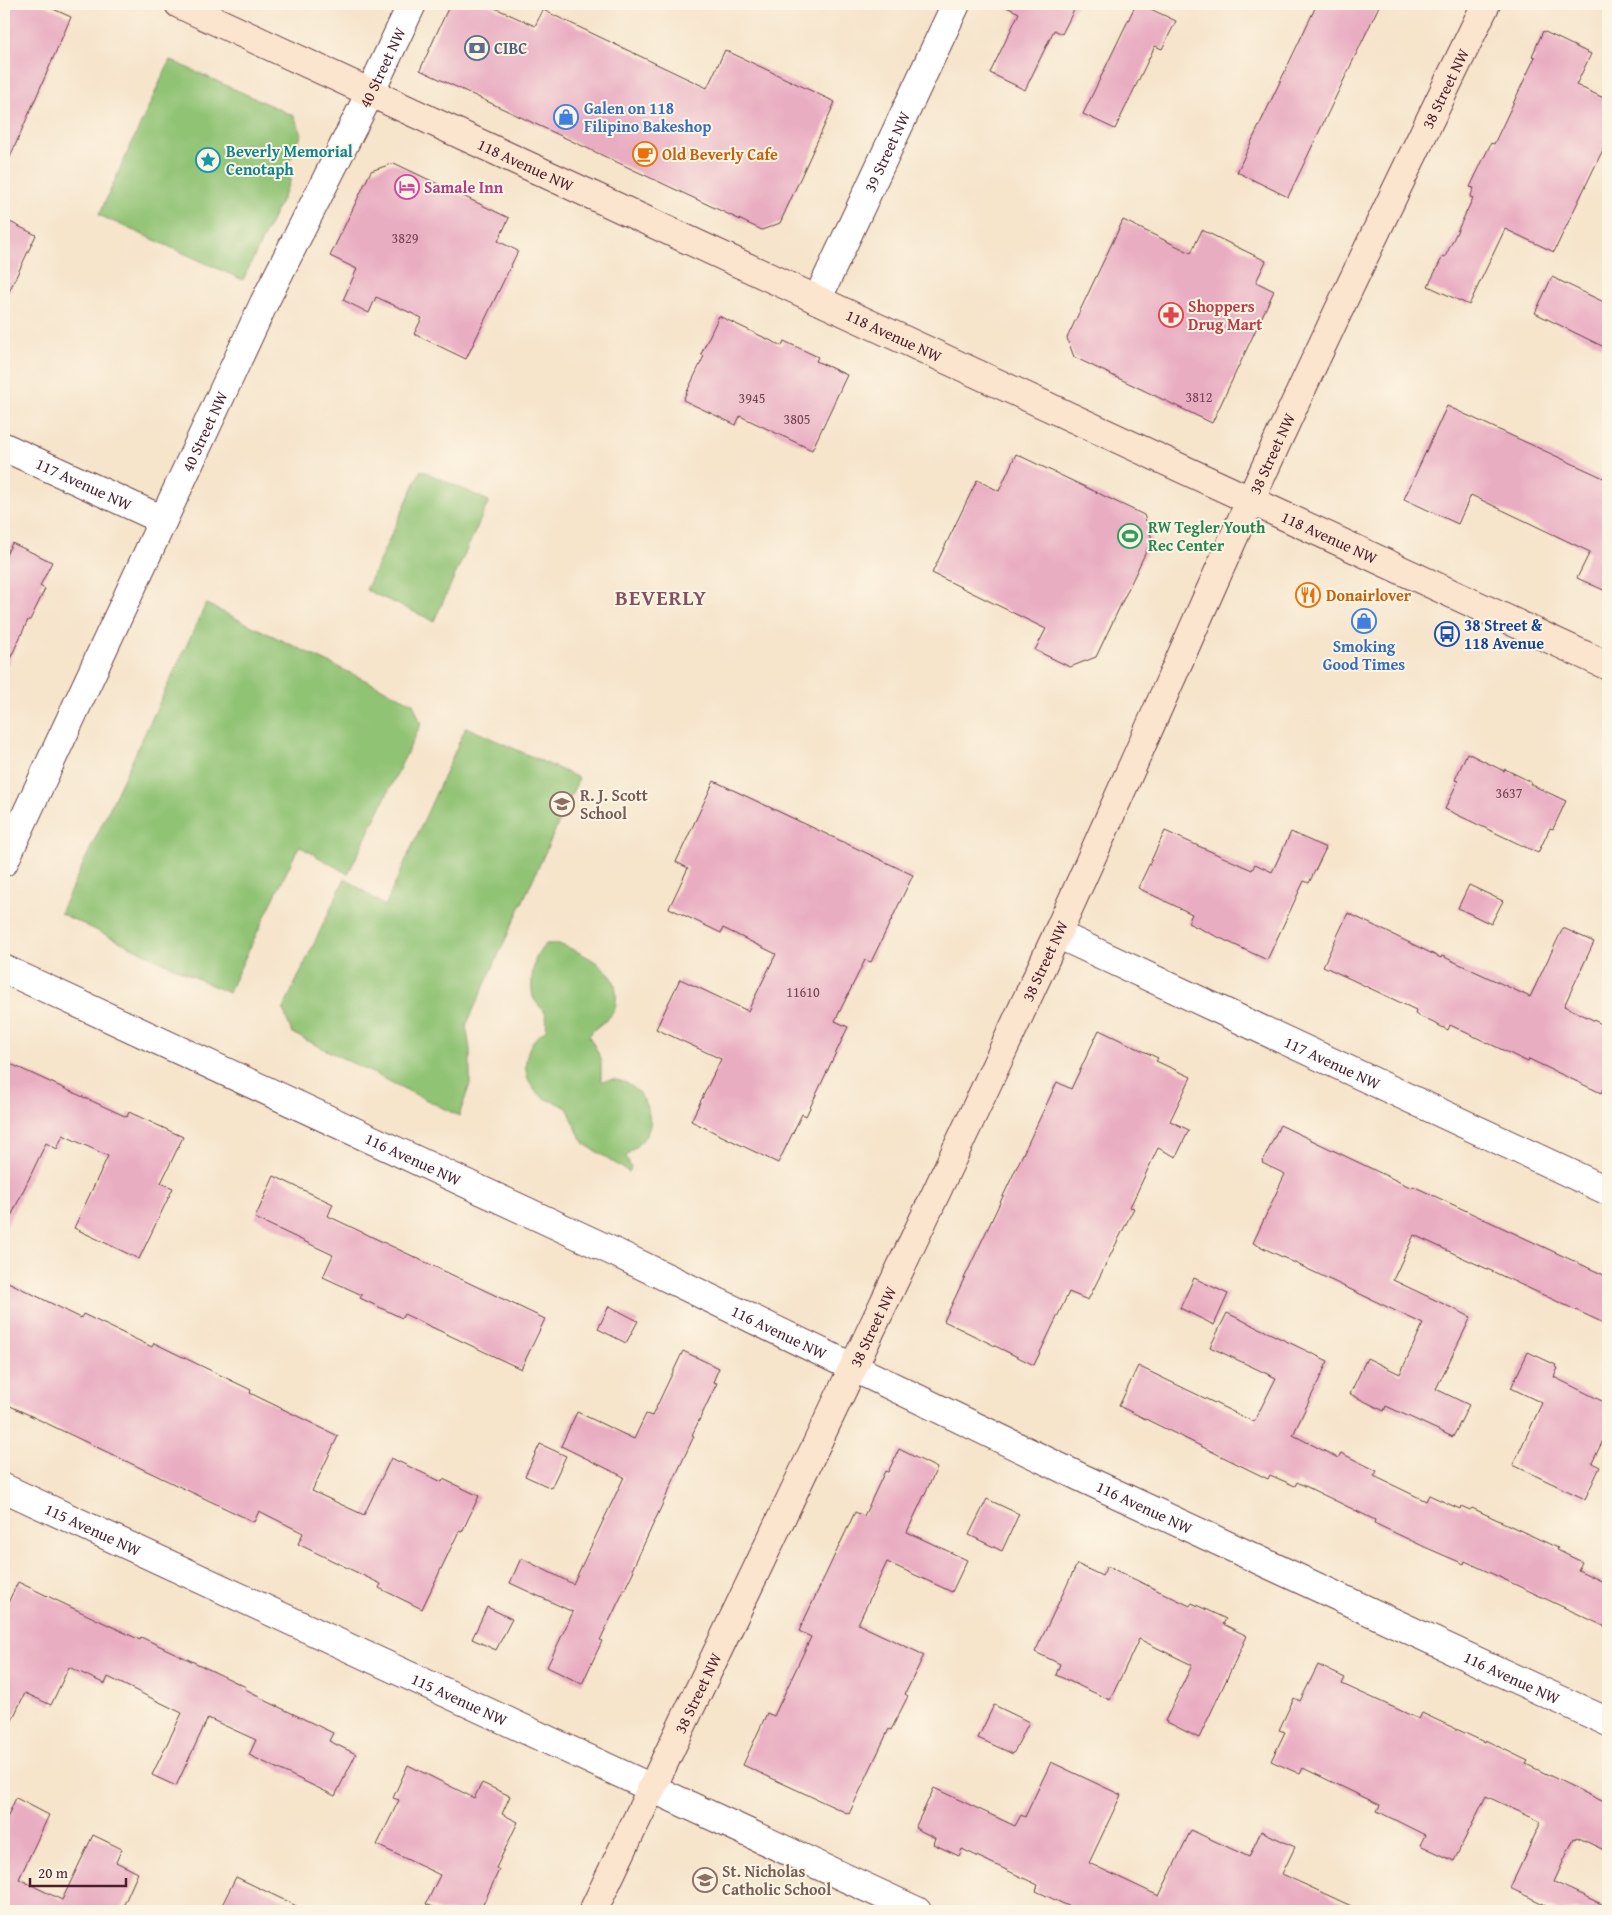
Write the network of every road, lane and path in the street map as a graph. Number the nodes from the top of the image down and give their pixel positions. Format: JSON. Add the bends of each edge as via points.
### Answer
{"nodes":[{"id":1,"x":179,"y":4,"type":"edge"},
{"id":2,"x":412,"y":4,"type":"edge"},
{"id":3,"x":956,"y":4,"type":"edge"},
{"id":4,"x":1486,"y":4,"type":"edge"},
{"id":5,"x":370,"y":93,"type":"junction"},
{"id":6,"x":817,"y":300,"type":"junction"},
{"id":7,"x":4,"y":447,"type":"edge"},
{"id":8,"x":1250,"y":500,"type":"junction"},
{"id":9,"x":163,"y":520,"type":"junction"},
{"id":10,"x":1608,"y":666,"type":"edge"},
{"id":11,"x":4,"y":862,"type":"edge"},
{"id":12,"x":1056,"y":934,"type":"junction"},
{"id":13,"x":4,"y":969,"type":"edge"},
{"id":14,"x":1608,"y":1191,"type":"edge"},
{"id":15,"x":854,"y":1367,"type":"junction"},
{"id":16,"x":4,"y":1488,"type":"edge"},
{"id":17,"x":1608,"y":1722,"type":"edge"},
{"id":18,"x":652,"y":1788,"type":"junction"},
{"id":19,"x":593,"y":1911,"type":"edge"},
{"id":20,"x":916,"y":1911,"type":"edge"}],
"edges":[{"from":1,"to":5,"type":"street","name":"118 Avenue NW"},
{"from":2,"to":5,"type":"street","name":"40 Street NW"},
{"from":3,"to":6,"type":"street","name":"39 Street NW"},
{"from":4,"to":8,"type":"street","name":"38 Street NW"},
{"from":5,"to":6,"type":"street","name":"118 Avenue NW"},
{"from":5,"to":9,"type":"street","name":"40 Street NW","via":[[264,303]]},
{"from":6,"to":8,"type":"street","name":"118 Avenue NW"},
{"from":7,"to":9,"type":"street","name":"117 Avenue NW"},
{"from":8,"to":10,"type":"street","name":"118 Avenue NW"},
{"from":8,"to":12,"type":"street","name":"38 Street NW"},
{"from":9,"to":11,"type":"street","name":"40 Street NW"},
{"from":12,"to":14,"type":"street","name":"117 Avenue NW"},
{"from":12,"to":15,"type":"street","name":"38 Street NW"},
{"from":13,"to":15,"type":"street","name":"116 Avenue NW"},
{"from":15,"to":17,"type":"street","name":"116 Avenue NW","via":[[1080,1477]]},
{"from":15,"to":18,"type":"street","name":"38 Street NW"},
{"from":16,"to":18,"type":"street","name":"115 Avenue NW"},
{"from":18,"to":19,"type":"street","name":"38 Street NW"},
{"from":18,"to":20,"type":"street","name":"115 Avenue NW"}]}
